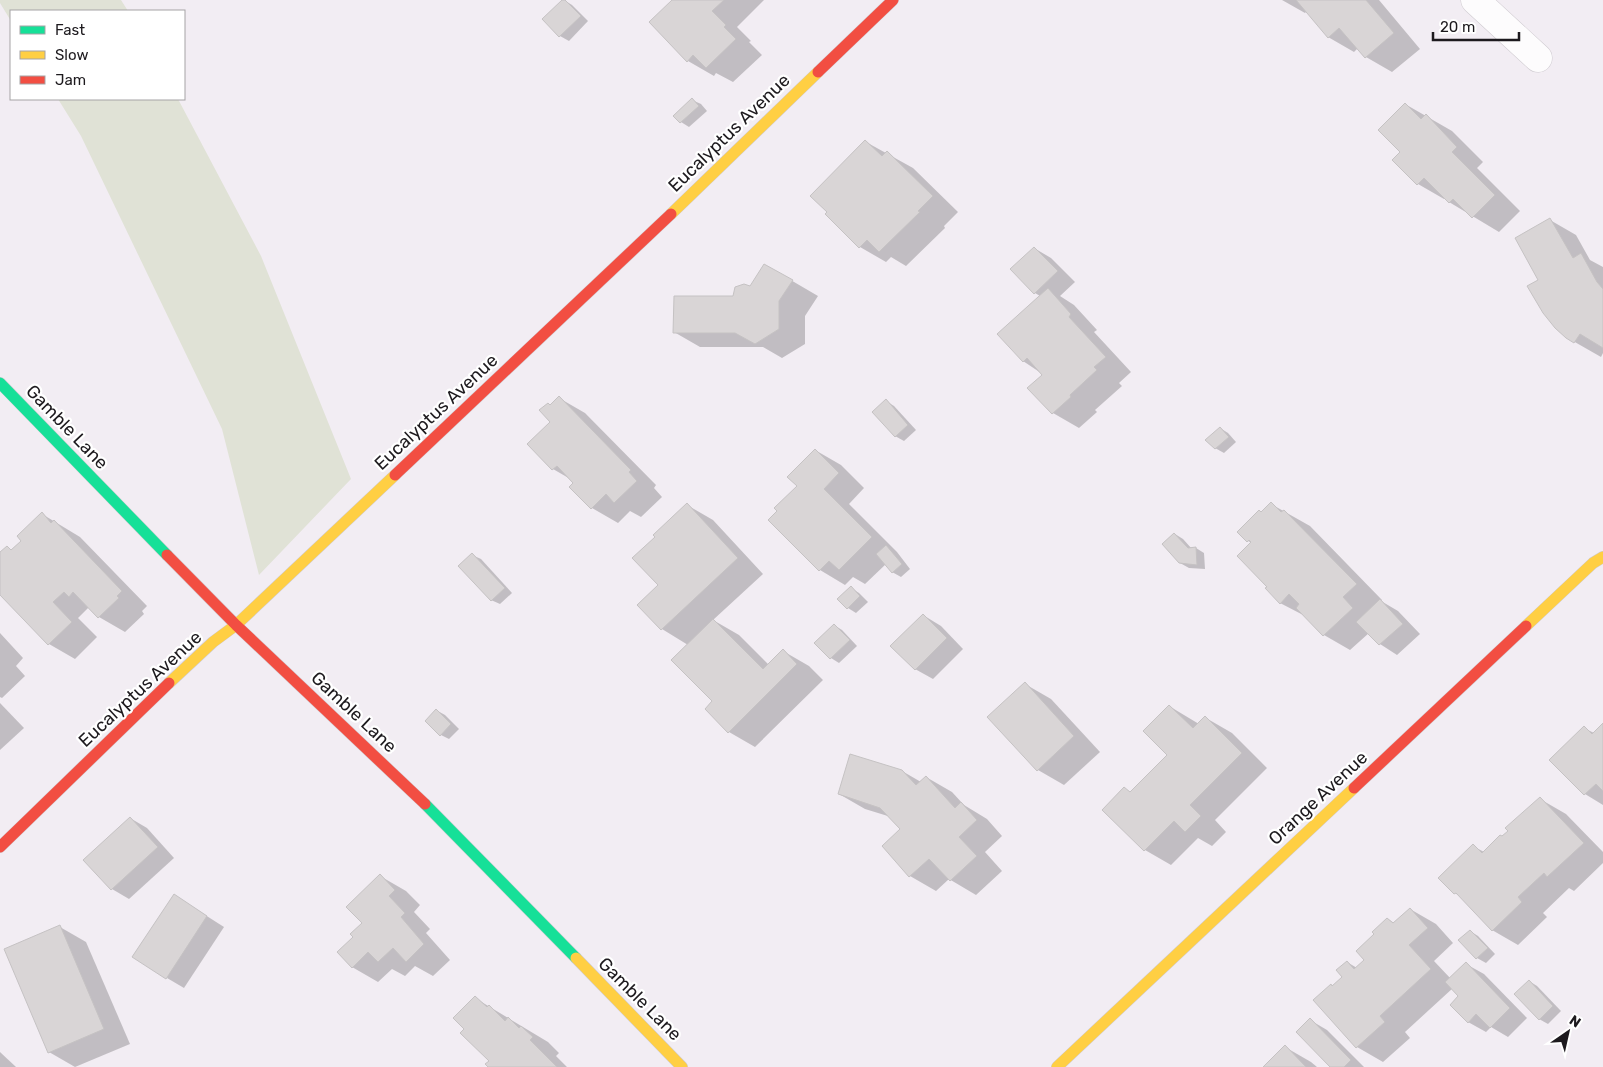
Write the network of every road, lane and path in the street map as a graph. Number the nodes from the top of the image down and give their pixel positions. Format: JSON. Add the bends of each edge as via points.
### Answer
{"nodes":[{"id":1,"x":893,"y":0,"type":"edge"},
{"id":2,"x":1475,"y":0,"type":"edge"},
{"id":3,"x":1538,"y":58,"type":"dead end"},
{"id":4,"x":0,"y":383,"type":"edge"},
{"id":5,"x":1603,"y":557,"type":"edge"},
{"id":6,"x":236,"y":625,"type":"junction"},
{"id":7,"x":0,"y":847,"type":"edge"},
{"id":8,"x":682,"y":1067,"type":"edge"},
{"id":9,"x":1057,"y":1067,"type":"edge"}],
"edges":[{"from":1,"to":6,"type":"street","name":"Eucalyptus Avenue"},
{"from":2,"to":3,"type":"street"},
{"from":4,"to":6,"type":"street","name":"Gamble Lane"},
{"from":5,"to":9,"type":"street","name":"Orange Avenue"},
{"from":6,"to":7,"type":"street","name":"Eucalyptus Avenue","via":[[176,676]]},
{"from":6,"to":8,"type":"street","name":"Gamble Lane","via":[[426,804]]}]}
